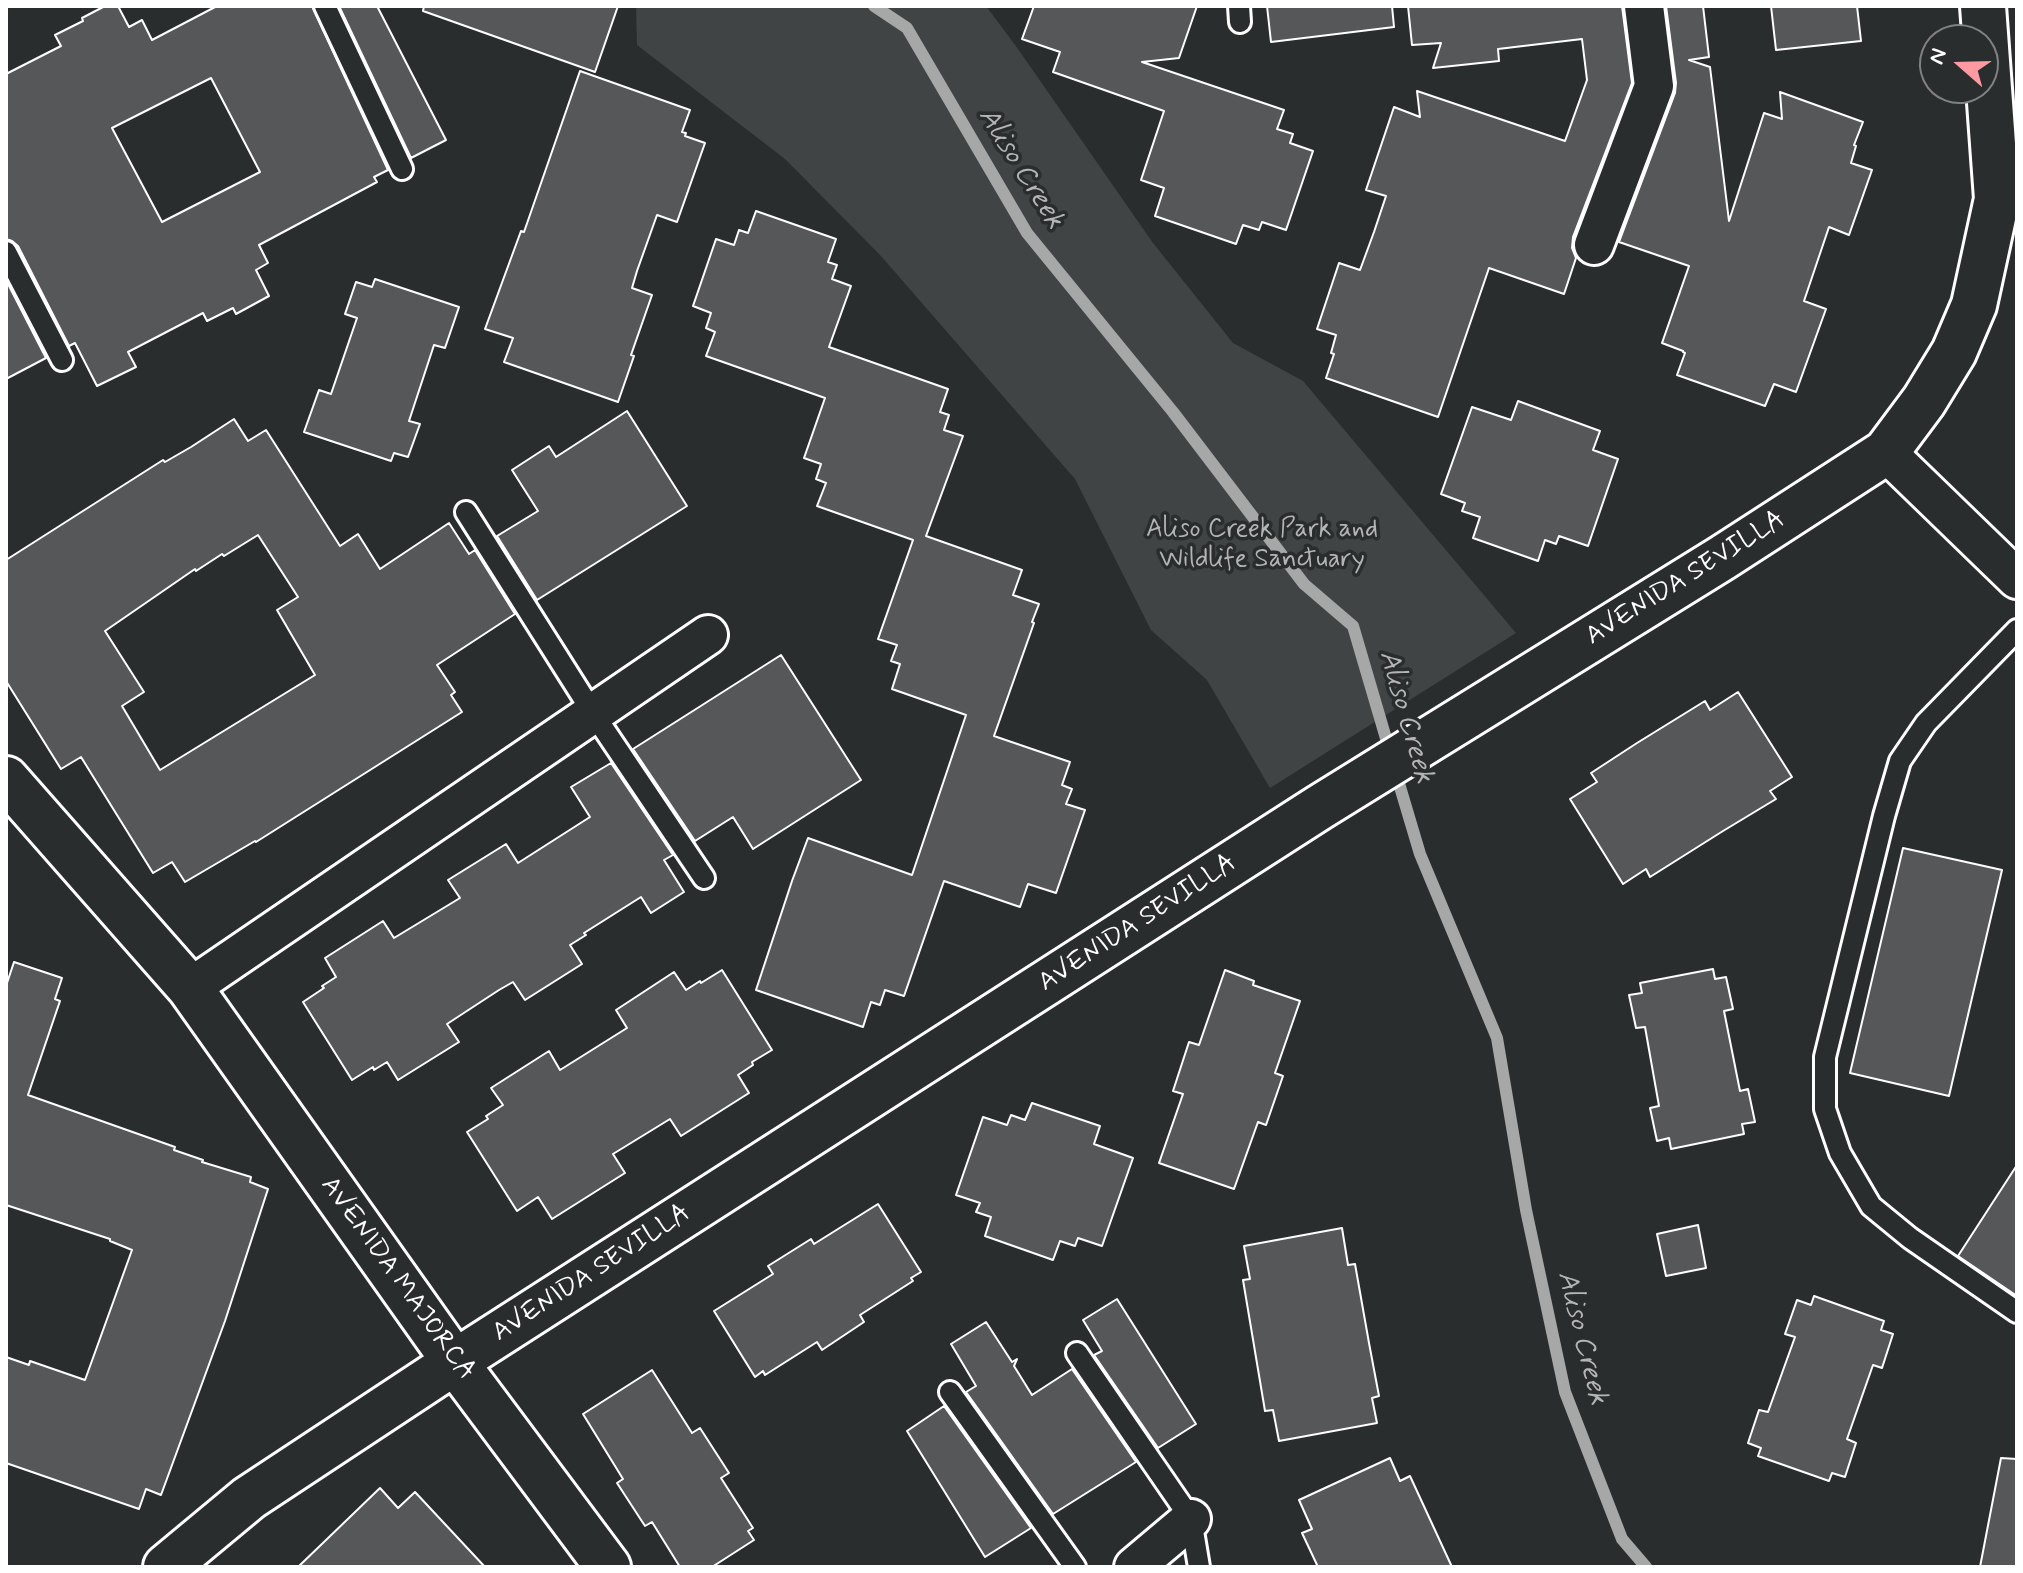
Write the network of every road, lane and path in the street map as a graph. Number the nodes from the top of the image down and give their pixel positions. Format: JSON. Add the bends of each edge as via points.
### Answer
{"nodes":[{"id":1,"x":325,"y":6,"type":"edge"},
{"id":2,"x":1644,"y":6,"type":"edge"},
{"id":3,"x":1983,"y":6,"type":"edge"},
{"id":4,"x":402,"y":169,"type":"dead end"},
{"id":5,"x":2007,"y":197,"type":"edge"},
{"id":6,"x":1594,"y":245,"type":"dead end"},
{"id":7,"x":6,"y":252,"type":"edge"},
{"id":8,"x":62,"y":360,"type":"dead end"},
{"id":9,"x":1886,"y":452,"type":"junction"},
{"id":10,"x":466,"y":512,"type":"dead end"},
{"id":11,"x":2017,"y":579,"type":"edge"},
{"id":12,"x":2017,"y":630,"type":"edge"},
{"id":13,"x":708,"y":635,"type":"dead end"},
{"id":14,"x":593,"y":713,"type":"junction"},
{"id":15,"x":6,"y":779,"type":"edge"},
{"id":16,"x":704,"y":878,"type":"dead end"},
{"id":17,"x":190,"y":988,"type":"junction"},
{"id":18,"x":2017,"y":1312,"type":"edge"},
{"id":19,"x":1077,"y":1353,"type":"dead end"},
{"id":20,"x":455,"y":1362,"type":"junction"},
{"id":21,"x":950,"y":1392,"type":"dead end"},
{"id":22,"x":1191,"y":1519,"type":"junction"},
{"id":23,"x":166,"y":1567,"type":"edge"},
{"id":24,"x":608,"y":1567,"type":"edge"},
{"id":25,"x":1075,"y":1567,"type":"edge"},
{"id":26,"x":1134,"y":1567,"type":"edge"},
{"id":27,"x":1199,"y":1567,"type":"edge"}],
"edges":[{"from":1,"to":4,"type":"lane"},
{"from":2,"to":6,"type":"street","via":[[1654,86]]},
{"from":3,"to":5,"type":"street","name":"AVENIDA SEVILLA"},
{"from":5,"to":9,"type":"street","name":"AVENIDA SEVILLA","via":[[1954,352]]},
{"from":7,"to":8,"type":"lane"},
{"from":9,"to":11,"type":"street"},
{"from":9,"to":20,"type":"street","name":"AVENIDA SEVILLA","via":[[1350,788]]},
{"from":10,"to":14,"type":"lane"},
{"from":12,"to":18,"type":"lane","via":[[1926,723],[1900,761],[1825,1057],[1825,1109],[1840,1153],[1871,1206]]},
{"from":13,"to":14,"type":"street"},
{"from":14,"to":16,"type":"lane"},
{"from":14,"to":17,"type":"street"},
{"from":15,"to":17,"type":"street","name":"AVENIDA MAJORCA"},
{"from":17,"to":20,"type":"street","name":"AVENIDA MAJORCA"},
{"from":19,"to":22,"type":"lane"},
{"from":20,"to":23,"type":"street","name":"AVENIDA SEVILLA","via":[[249,1498]]},
{"from":20,"to":24,"type":"street","name":"AVENIDA MAJORCA"},
{"from":21,"to":25,"type":"lane"},
{"from":22,"to":26,"type":"street"},
{"from":22,"to":27,"type":"lane"}]}
